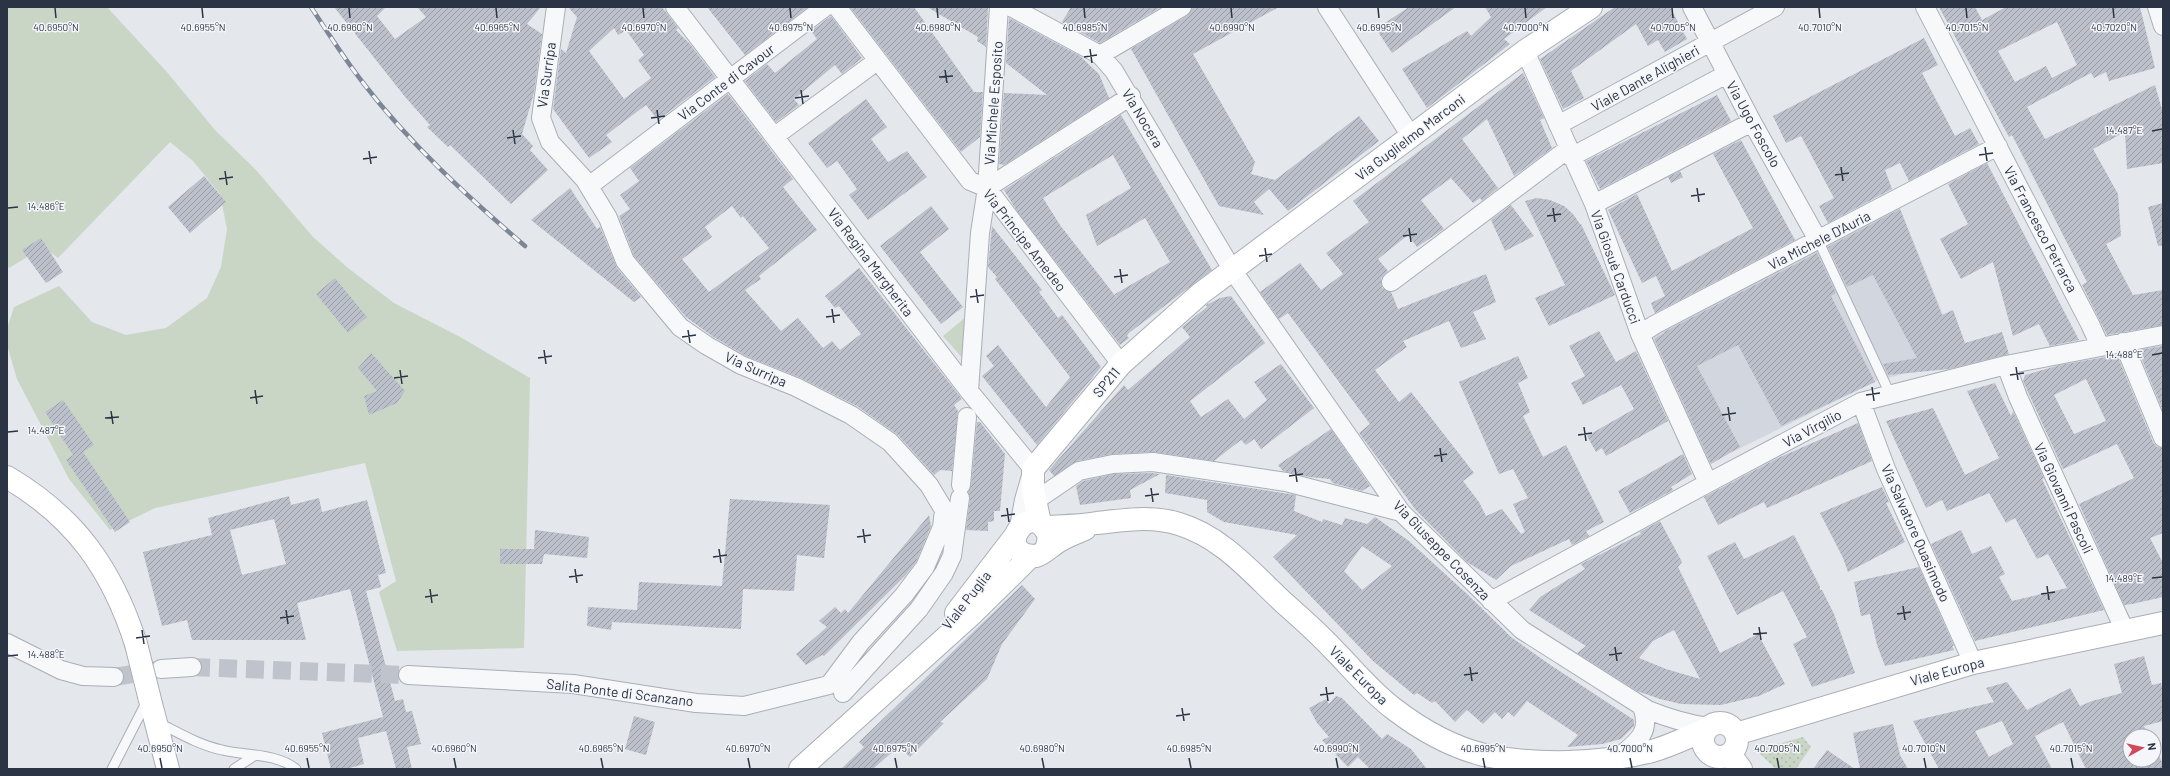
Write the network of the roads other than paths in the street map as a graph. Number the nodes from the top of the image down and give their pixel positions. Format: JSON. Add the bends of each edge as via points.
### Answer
{"nodes":[{"id":1,"x":556,"y":7,"type":"edge"},
{"id":2,"x":675,"y":7,"type":"edge"},
{"id":3,"x":825,"y":7,"type":"edge"},
{"id":4,"x":837,"y":7,"type":"edge"},
{"id":5,"x":999,"y":7,"type":"edge"},
{"id":6,"x":1012,"y":7,"type":"edge"},
{"id":7,"x":1182,"y":7,"type":"edge"},
{"id":8,"x":1327,"y":7,"type":"edge"},
{"id":9,"x":1591,"y":7,"type":"edge"},
{"id":10,"x":1692,"y":7,"type":"edge"},
{"id":11,"x":1775,"y":7,"type":"edge"},
{"id":12,"x":1925,"y":7,"type":"edge"},
{"id":13,"x":2158,"y":7,"type":"edge"},
{"id":14,"x":2163,"y":26,"type":"edge"},
{"id":15,"x":1711,"y":42,"type":"junction"},
{"id":16,"x":1525,"y":51,"type":"junction"},
{"id":17,"x":1100,"y":55,"type":"junction"},
{"id":18,"x":877,"y":61,"type":"junction"},
{"id":19,"x":1727,"y":74,"type":"junction"},
{"id":20,"x":730,"y":79,"type":"junction"},
{"id":21,"x":1131,"y":96,"type":"junction"},
{"id":22,"x":1752,"y":122,"type":"junction"},
{"id":23,"x":1558,"y":125,"type":"junction"},
{"id":24,"x":774,"y":136,"type":"junction"},
{"id":25,"x":1411,"y":136,"type":"junction"},
{"id":26,"x":1998,"y":146,"type":"junction"},
{"id":27,"x":1570,"y":153,"type":"junction"},
{"id":28,"x":589,"y":186,"type":"junction"},
{"id":29,"x":987,"y":188,"type":"junction"},
{"id":30,"x":1594,"y":204,"type":"junction"},
{"id":31,"x":1818,"y":240,"type":"junction"},
{"id":32,"x":1233,"y":271,"type":"junction"},
{"id":33,"x":1391,"y":282,"type":"dead end"},
{"id":34,"x":1640,"y":334,"type":"junction"},
{"id":35,"x":2163,"y":335,"type":"edge"},
{"id":36,"x":2123,"y":342,"type":"junction"},
{"id":37,"x":2100,"y":346,"type":"junction"},
{"id":38,"x":1121,"y":364,"type":"junction"},
{"id":39,"x":2006,"y":365,"type":"junction"},
{"id":40,"x":969,"y":391,"type":"junction"},
{"id":41,"x":1890,"y":394,"type":"junction"},
{"id":42,"x":1861,"y":402,"type":"junction"},
{"id":43,"x":967,"y":417,"type":"dead end"},
{"id":44,"x":2163,"y":438,"type":"edge"},
{"id":45,"x":1033,"y":469,"type":"junction"},
{"id":46,"x":7,"y":477,"type":"edge"},
{"id":47,"x":1708,"y":483,"type":"junction"},
{"id":48,"x":961,"y":488,"type":"junction"},
{"id":49,"x":936,"y":498,"type":"junction"},
{"id":50,"x":1034,"y":501,"type":"junction"},
{"id":51,"x":1401,"y":512,"type":"junction"},
{"id":52,"x":1097,"y":524,"type":"junction"},
{"id":53,"x":1029,"y":528,"type":"junction"},
{"id":54,"x":1038,"y":553,"type":"junction"},
{"id":55,"x":1491,"y":601,"type":"junction"},
{"id":56,"x":2163,"y":623,"type":"edge"},
{"id":57,"x":2125,"y":631,"type":"junction"},
{"id":58,"x":7,"y":643,"type":"edge"},
{"id":59,"x":917,"y":663,"type":"junction"},
{"id":60,"x":1973,"y":663,"type":"junction"},
{"id":61,"x":192,"y":667,"type":"tunnel mouth"},
{"id":62,"x":161,"y":669,"type":"tunnel mouth"},
{"id":63,"x":408,"y":675,"type":"tunnel mouth"},
{"id":64,"x":114,"y":677,"type":"tunnel mouth"},
{"id":65,"x":836,"y":689,"type":"junction"},
{"id":66,"x":149,"y":696,"type":"junction"},
{"id":67,"x":1642,"y":707,"type":"junction"},
{"id":68,"x":862,"y":714,"type":"junction"},
{"id":69,"x":156,"y":721,"type":"junction"},
{"id":70,"x":1707,"y":729,"type":"junction"},
{"id":71,"x":1653,"y":750,"type":"junction"},
{"id":72,"x":1708,"y":752,"type":"junction"},
{"id":73,"x":1735,"y":752,"type":"edge"},
{"id":74,"x":254,"y":756,"type":"junction"},
{"id":75,"x":1619,"y":757,"type":"junction"},
{"id":76,"x":1566,"y":766,"type":"edge"},
{"id":77,"x":112,"y":769,"type":"edge"},
{"id":78,"x":168,"y":769,"type":"edge"},
{"id":79,"x":234,"y":769,"type":"edge"},
{"id":80,"x":296,"y":769,"type":"edge"},
{"id":81,"x":800,"y":769,"type":"edge"}],
"edges":[{"from":1,"to":28,"type":"street","name":"Via Surripa","via":[[541,118],[550,142]]},
{"from":2,"to":20,"type":"street","name":"Via Regina Margherita"},
{"from":3,"to":20,"type":"street","name":"Via Conte di Cavour"},
{"from":4,"to":18,"type":"street","name":"Via Principe Amedeo"},
{"from":5,"to":29,"type":"street","name":"Via Michele Esposito"},
{"from":6,"to":17,"type":"street","name":"Via Nocera"},
{"from":7,"to":17,"type":"street"},
{"from":8,"to":25,"type":"street"},
{"from":9,"to":16,"type":"main road","name":"Via Guglielmo Marconi"},
{"from":10,"to":15,"type":"street","name":"Via Ugo Foscolo"},
{"from":11,"to":15,"type":"street","name":"Viale Dante Alighieri"},
{"from":12,"to":26,"type":"street","name":"Via Francesco Petrarca"},
{"from":13,"to":14,"type":"street"},
{"from":15,"to":19,"type":"street","name":"Via Ugo Foscolo"},
{"from":15,"to":23,"type":"street","name":"Viale Dante Alighieri"},
{"from":16,"to":23,"type":"street","name":"Via Giosuè Carducci"},
{"from":16,"to":25,"type":"main road","name":"Via Guglielmo Marconi"},
{"from":17,"to":21,"type":"street","name":"Via Nocera"},
{"from":18,"to":24,"type":"street"},
{"from":18,"to":29,"type":"street","name":"Via Principe Amedeo","via":[[970,181]]},
{"from":19,"to":22,"type":"street","name":"Via Ugo Foscolo"},
{"from":19,"to":27,"type":"street"},
{"from":20,"to":24,"type":"street","name":"Via Regina Margherita"},
{"from":20,"to":28,"type":"street","name":"Via Conte di Cavour"},
{"from":21,"to":29,"type":"street"},
{"from":21,"to":32,"type":"street","name":"Via Nocera"},
{"from":22,"to":30,"type":"street"},
{"from":22,"to":31,"type":"street","name":"Via Ugo Foscolo"},
{"from":23,"to":27,"type":"street","name":"Via Giosuè Carducci"},
{"from":24,"to":40,"type":"street","name":"Via Regina Margherita"},
{"from":25,"to":32,"type":"main road","name":"Via Guglielmo Marconi"},
{"from":26,"to":31,"type":"street","name":"Via Michele D'Auria"},
{"from":26,"to":37,"type":"street","name":"Via Francesco Petrarca"},
{"from":27,"to":30,"type":"street","name":"Via Giosuè Carducci"},
{"from":27,"to":33,"type":"street"},
{"from":28,"to":49,"type":"street","name":"Via Surripa","via":[[608,218],[625,261],[680,326],[706,345],[741,365],[796,387],[851,415],[890,442],[929,485]]},
{"from":29,"to":38,"type":"street","name":"Via Principe Amedeo"},
{"from":29,"to":40,"type":"street","name":"Via Michele Esposito","via":[[980,233]]},
{"from":30,"to":34,"type":"street","name":"Via Giosuè Carducci"},
{"from":31,"to":34,"type":"street","name":"Via Michele D'Auria"},
{"from":31,"to":41,"type":"lane"},
{"from":32,"to":38,"type":"main road","name":"SP211","via":[[1200,294]]},
{"from":32,"to":51,"type":"street","name":"Via Giuseppe Cosenza"},
{"from":34,"to":47,"type":"street","name":"Via Giosuè Carducci"},
{"from":35,"to":36,"type":"street","name":"Via Virgilio"},
{"from":36,"to":37,"type":"street","name":"Via Virgilio"},
{"from":36,"to":44,"type":"street"},
{"from":37,"to":39,"type":"street","name":"Via Virgilio"},
{"from":38,"to":45,"type":"main road","name":"SP211"},
{"from":39,"to":41,"type":"street","name":"Via Virgilio"},
{"from":39,"to":57,"type":"street","name":"Via Giovanni Pascoli","via":[[2018,397]]},
{"from":40,"to":45,"type":"street","name":"Via Regina Margherita"},
{"from":41,"to":42,"type":"street","name":"Via Virgilio"},
{"from":42,"to":47,"type":"street","name":"Via Virgilio"},
{"from":42,"to":60,"type":"street","name":"Via Salvatore Quasimodo","via":[[1886,469]]},
{"from":43,"to":48,"type":"street"},
{"from":45,"to":50,"type":"main road"},
{"from":45,"to":53,"type":"street","via":[[1024,500]]},
{"from":46,"to":66,"type":"main road","bridge":true,"via":[[61,515],[101,563],[125,610]]},
{"from":47,"to":55,"type":"street","name":"Via Virgilio"},
{"from":48,"to":49,"type":"street","via":[[954,481],[951,491]]},
{"from":48,"to":65,"type":"street","via":[[952,556],[944,572],[919,609]]},
{"from":49,"to":65,"type":"street","name":"Via Surripa","via":[[944,510],[942,527],[925,567],[904,595],[861,642]]},
{"from":50,"to":51,"type":"street","via":[[1078,471],[1113,464],[1153,462],[1286,482]]},
{"from":50,"to":53,"type":"main road"},
{"from":51,"to":55,"type":"street","name":"Via Giuseppe Cosenza"},
{"from":52,"to":53,"type":"main road"},
{"from":52,"to":54,"type":"main road","name":"Viale Puglia"},
{"from":52,"to":76,"type":"main road","name":"Viale Europa","via":[[1134,518],[1157,519],[1202,533],[1221,544],[1332,647],[1375,694],[1413,723],[1451,743],[1484,754]]},
{"from":53,"to":54,"type":"main road","via":[[1049,538]]},
{"from":53,"to":54,"type":"main road","via":[[1014,542],[1020,552]]},
{"from":53,"to":59,"type":"main road","name":"Viale Puglia"},
{"from":54,"to":59,"type":"main road","name":"Viale Puglia"},
{"from":55,"to":67,"type":"street","name":"Via Giuseppe Cosenza","via":[[1522,630]]},
{"from":56,"to":57,"type":"main road","name":"Viale Europa"},
{"from":57,"to":60,"type":"main road","name":"Viale Europa"},
{"from":58,"to":64,"type":"street","via":[[61,670],[83,676]]},
{"from":59,"to":68,"type":"main road","name":"Viale Puglia"},
{"from":60,"to":73,"type":"main road","name":"Viale Europa"},
{"from":61,"to":62,"type":"street"},
{"from":63,"to":65,"type":"street","name":"Salita Ponte di Scanzano","via":[[573,684],[696,703],[744,706]]},
{"from":65,"to":68,"type":"street"},
{"from":66,"to":69,"type":"main road"},
{"from":66,"to":77,"type":"lane"},
{"from":67,"to":70,"type":"street","name":"Via Giuseppe Cosenza","via":[[1667,718]]},
{"from":67,"to":75,"type":"street","via":[[1646,717],[1643,734]]},
{"from":68,"to":81,"type":"main road","name":"Viale Puglia"},
{"from":69,"to":74,"type":"lane","via":[[198,743]]},
{"from":69,"to":78,"type":"main road"},
{"from":70,"to":71,"type":"main road"},
{"from":70,"to":72,"type":"main road","via":[[1703,742]]},
{"from":70,"to":73,"type":"main road","via":[[1714,724],[1724,723],[1733,729]]},
{"from":71,"to":72,"type":"main road"},
{"from":71,"to":75,"type":"main road","name":"Viale Europa"},
{"from":72,"to":73,"type":"main road","via":[[1718,757]]},
{"from":74,"to":79,"type":"lane"},
{"from":74,"to":80,"type":"lane","via":[[278,759]]},
{"from":75,"to":76,"type":"main road","name":"Viale Europa"}]}
